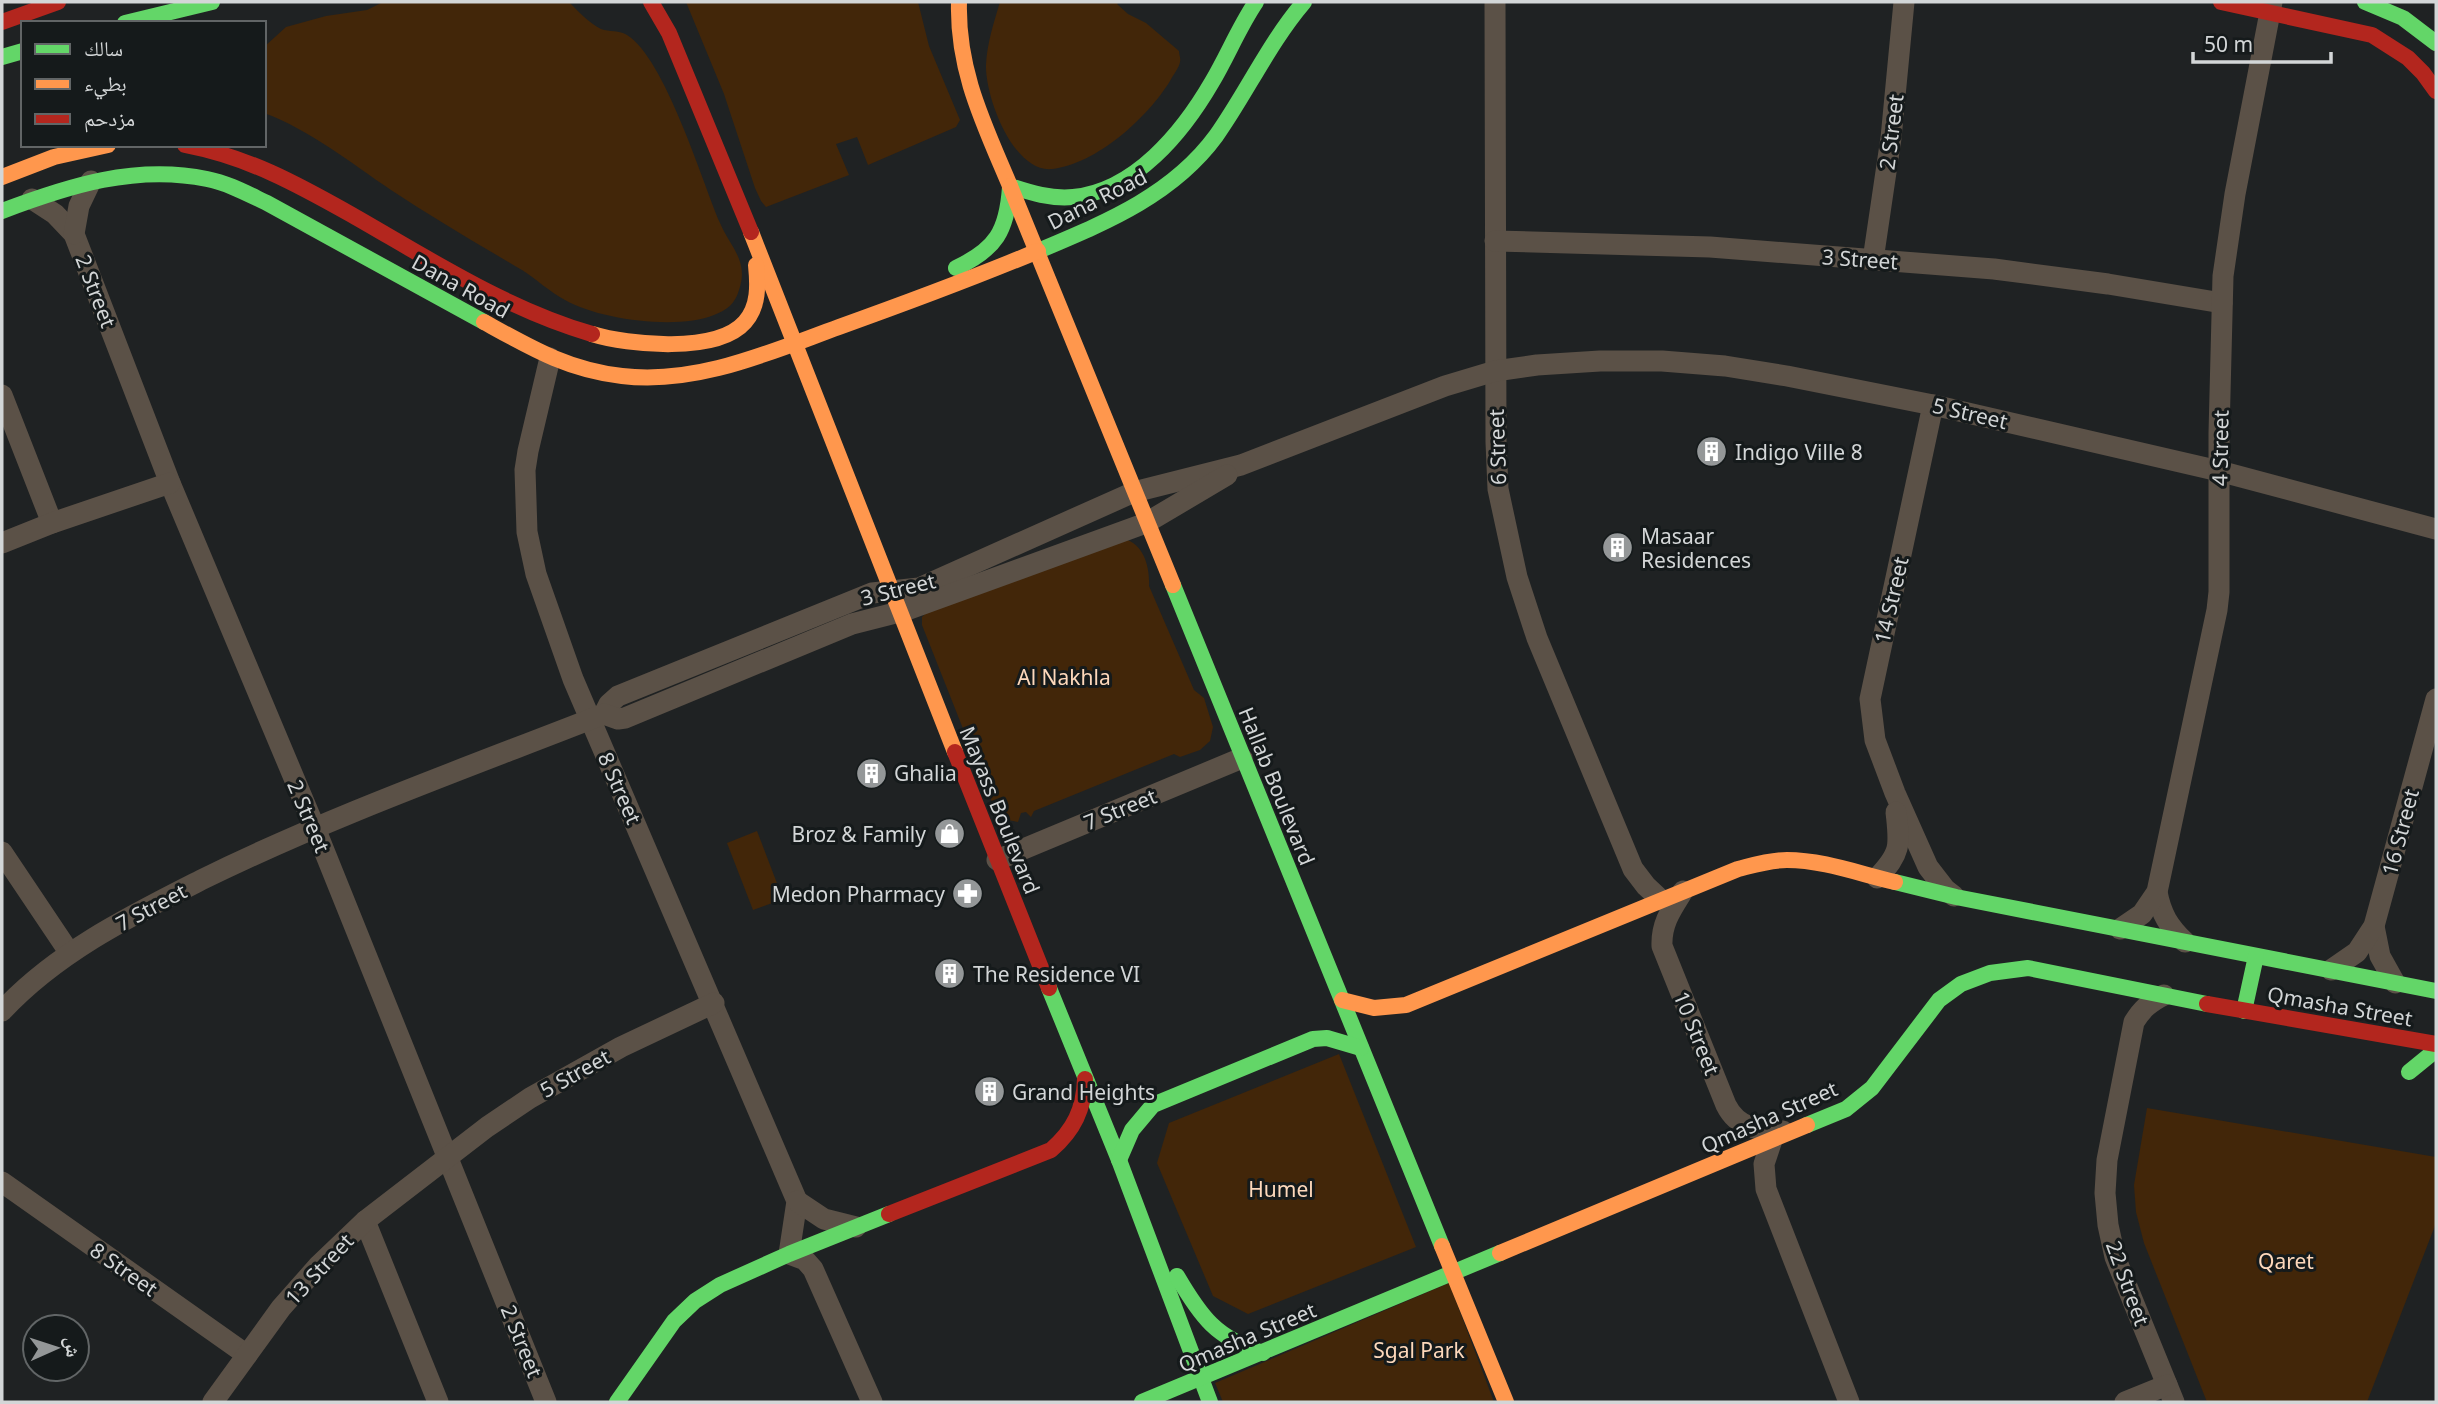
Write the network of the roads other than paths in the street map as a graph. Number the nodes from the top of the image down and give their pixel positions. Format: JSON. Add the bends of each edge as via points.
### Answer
{"nodes":[{"id":1,"x":58,"y":2,"type":"edge"},
{"id":2,"x":212,"y":2,"type":"edge"},
{"id":3,"x":651,"y":2,"type":"edge"},
{"id":4,"x":959,"y":2,"type":"edge"},
{"id":5,"x":1256,"y":2,"type":"edge"},
{"id":6,"x":1304,"y":2,"type":"edge"},
{"id":7,"x":1495,"y":2,"type":"edge"},
{"id":8,"x":2221,"y":2,"type":"edge"},
{"id":9,"x":2365,"y":2,"type":"edge"},
{"id":10,"x":1905,"y":3,"type":"edge"},
{"id":11,"x":2271,"y":7,"type":"edge"},
{"id":12,"x":133,"y":21,"type":"edge"},
{"id":13,"x":2,"y":22,"type":"edge"},
{"id":14,"x":2436,"y":43,"type":"edge"},
{"id":15,"x":21,"y":52,"type":"edge"},
{"id":16,"x":2,"y":57,"type":"edge"},
{"id":17,"x":2436,"y":91,"type":"edge"},
{"id":18,"x":89,"y":147,"type":"edge"},
{"id":19,"x":197,"y":147,"type":"edge"},
{"id":20,"x":2,"y":177,"type":"edge"},
{"id":21,"x":91,"y":181,"type":"junction"},
{"id":22,"x":1010,"y":186,"type":"junction"},
{"id":23,"x":32,"y":199,"type":"junction"},
{"id":24,"x":2,"y":211,"type":"edge"},
{"id":25,"x":751,"y":232,"type":"junction"},
{"id":26,"x":74,"y":234,"type":"junction"},
{"id":27,"x":1495,"y":241,"type":"junction"},
{"id":28,"x":1037,"y":252,"type":"junction"},
{"id":29,"x":1873,"y":260,"type":"junction"},
{"id":30,"x":907,"y":302,"type":"junction"},
{"id":31,"x":2222,"y":303,"type":"junction"},
{"id":32,"x":794,"y":343,"type":"junction"},
{"id":33,"x":550,"y":358,"type":"junction"},
{"id":34,"x":1495,"y":371,"type":"junction"},
{"id":35,"x":2,"y":395,"type":"edge"},
{"id":36,"x":1933,"y":405,"type":"junction"},
{"id":37,"x":1241,"y":465,"type":"junction"},
{"id":38,"x":2219,"y":471,"type":"junction"},
{"id":39,"x":170,"y":483,"type":"junction"},
{"id":40,"x":1134,"y":492,"type":"junction"},
{"id":41,"x":52,"y":523,"type":"junction"},
{"id":42,"x":1146,"y":523,"type":"junction"},
{"id":43,"x":2436,"y":529,"type":"edge"},
{"id":44,"x":2,"y":543,"type":"edge"},
{"id":45,"x":891,"y":590,"type":"junction"},
{"id":46,"x":900,"y":613,"type":"junction"},
{"id":47,"x":2436,"y":699,"type":"edge"},
{"id":48,"x":597,"y":717,"type":"junction"},
{"id":49,"x":1242,"y":758,"type":"junction"},
{"id":50,"x":1895,"y":793,"type":"junction"},
{"id":51,"x":315,"y":828,"type":"junction"},
{"id":52,"x":2,"y":852,"type":"edge"},
{"id":53,"x":997,"y":860,"type":"junction"},
{"id":54,"x":1633,"y":869,"type":"junction"},
{"id":55,"x":1877,"y":878,"type":"junction"},
{"id":56,"x":1683,"y":891,"type":"junction"},
{"id":57,"x":2157,"y":892,"type":"junction"},
{"id":58,"x":1956,"y":897,"type":"junction"},
{"id":59,"x":1661,"y":900,"type":"junction"},
{"id":60,"x":1618,"y":918,"type":"junction"},
{"id":61,"x":2374,"y":926,"type":"junction"},
{"id":62,"x":2120,"y":929,"type":"junction"},
{"id":63,"x":2185,"y":942,"type":"junction"},
{"id":64,"x":69,"y":953,"type":"junction"},
{"id":65,"x":2256,"y":956,"type":"junction"},
{"id":66,"x":2331,"y":970,"type":"junction"},
{"id":67,"x":2103,"y":982,"type":"junction"},
{"id":68,"x":2395,"y":983,"type":"junction"},
{"id":69,"x":2436,"y":991,"type":"edge"},
{"id":70,"x":2164,"y":995,"type":"junction"},
{"id":71,"x":1342,"y":1000,"type":"junction"},
{"id":72,"x":714,"y":1003,"type":"junction"},
{"id":73,"x":2,"y":1010,"type":"edge"},
{"id":74,"x":2244,"y":1011,"type":"junction"},
{"id":75,"x":2130,"y":1035,"type":"junction"},
{"id":76,"x":2436,"y":1044,"type":"edge"},
{"id":77,"x":1361,"y":1048,"type":"junction"},
{"id":78,"x":2436,"y":1050,"type":"edge"},
{"id":79,"x":2410,"y":1073,"type":"dead end"},
{"id":80,"x":1085,"y":1078,"type":"junction"},
{"id":81,"x":1792,"y":1132,"type":"junction"},
{"id":82,"x":1772,"y":1140,"type":"junction"},
{"id":83,"x":447,"y":1158,"type":"junction"},
{"id":84,"x":1119,"y":1160,"type":"junction"},
{"id":85,"x":1723,"y":1161,"type":"junction"},
{"id":86,"x":2,"y":1182,"type":"edge"},
{"id":87,"x":1766,"y":1189,"type":"junction"},
{"id":88,"x":797,"y":1201,"type":"junction"},
{"id":89,"x":365,"y":1221,"type":"junction"},
{"id":90,"x":856,"y":1227,"type":"junction"},
{"id":91,"x":1149,"y":1240,"type":"junction"},
{"id":92,"x":789,"y":1254,"type":"junction"},
{"id":93,"x":1452,"y":1273,"type":"junction"},
{"id":94,"x":1263,"y":1353,"type":"junction"},
{"id":95,"x":247,"y":1355,"type":"junction"},
{"id":96,"x":1200,"y":1380,"type":"junction"},
{"id":97,"x":2171,"y":1394,"type":"edge"},
{"id":98,"x":548,"y":1401,"type":"edge"},
{"id":99,"x":213,"y":1402,"type":"edge"},
{"id":100,"x":438,"y":1402,"type":"edge"},
{"id":101,"x":616,"y":1402,"type":"edge"},
{"id":102,"x":872,"y":1402,"type":"edge"},
{"id":103,"x":1142,"y":1402,"type":"edge"},
{"id":104,"x":1210,"y":1402,"type":"edge"},
{"id":105,"x":1506,"y":1402,"type":"edge"},
{"id":106,"x":1849,"y":1402,"type":"edge"},
{"id":107,"x":2125,"y":1402,"type":"edge"}],
"edges":[{"from":1,"to":13,"type":"main road"},
{"from":2,"to":12,"type":"main road"},
{"from":3,"to":25,"type":"main road","via":[[669,33]]},
{"from":4,"to":22,"type":"main road","name":"Hallab Boulevard","via":[[958,35],[965,74]]},
{"from":5,"to":22,"type":"main road","name":"Dana Road","via":[[1193,110],[1130,175],[1103,191],[1072,198],[1040,197]]},
{"from":6,"to":28,"type":"main road","name":"Dana Road","via":[[1261,59],[1228,121],[1179,177],[1139,206]]},
{"from":7,"to":27,"type":"street","name":"6 Street"},
{"from":8,"to":11,"type":"main road"},
{"from":9,"to":14,"type":"main road","via":[[2394,13]]},
{"from":10,"to":29,"type":"street","name":"2 Street"},
{"from":11,"to":17,"type":"main road","via":[[2384,40],[2411,59]]},
{"from":11,"to":31,"type":"street","name":"4 Street","via":[[2229,235]]},
{"from":15,"to":16,"type":"main road"},
{"from":18,"to":20,"type":"main road"},
{"from":19,"to":25,"type":"main road","name":"Dana Road","via":[[255,163],[287,178],[508,303],[573,331],[613,340],[697,342],[737,330],[751,314],[759,294]]},
{"from":21,"to":23,"type":"main road","name":"Dana Road"},
{"from":21,"to":26,"type":"street","name":"2 Street","via":[[79,206]]},
{"from":21,"to":33,"type":"main road","name":"Dana Road","via":[[173,175],[208,179],[241,191]]},
{"from":22,"to":28,"type":"main road","name":"Hallab Boulevard"},
{"from":22,"to":30,"type":"main road","name":"Dana Road","via":[[1008,215],[995,242],[973,261],[924,284]]},
{"from":23,"to":24,"type":"main road","name":"Dana Road"},
{"from":23,"to":26,"type":"street","name":"2 Street"},
{"from":25,"to":32,"type":"main road","name":"Mayass Boulevard"},
{"from":26,"to":39,"type":"street","name":"2 Street"},
{"from":27,"to":29,"type":"street","name":"3 Street","via":[[1710,247]]},
{"from":27,"to":34,"type":"street","name":"6 Street"},
{"from":28,"to":30,"type":"main road","name":"Dana Road"},
{"from":28,"to":40,"type":"main road","name":"Hallab Boulevard"},
{"from":29,"to":31,"type":"street","name":"3 Street","via":[[2019,272]]},
{"from":30,"to":32,"type":"main road","name":"Dana Road"},
{"from":31,"to":38,"type":"street","name":"4 Street"},
{"from":32,"to":33,"type":"main road","name":"Dana Road","via":[[713,369],[666,377],[619,376]]},
{"from":32,"to":45,"type":"main road","name":"Mayass Boulevard"},
{"from":33,"to":48,"type":"street","name":"8 Street","via":[[528,451],[527,532],[542,595]]},
{"from":34,"to":36,"type":"street","name":"5 Street","via":[[1600,361],[1675,362],[1787,376]]},
{"from":34,"to":37,"type":"street","name":"3 Street","via":[[1422,394]]},
{"from":34,"to":54,"type":"street","name":"6 Street","via":[[1498,489],[1517,577],[1537,638]]},
{"from":35,"to":41,"type":"street"},
{"from":36,"to":38,"type":"street","name":"5 Street"},
{"from":36,"to":50,"type":"street","name":"14 Street","via":[[1870,699],[1875,740]]},
{"from":37,"to":40,"type":"street","name":"3 Street"},
{"from":37,"to":42,"type":"street","name":"3 Street"},
{"from":38,"to":43,"type":"street","name":"5 Street"},
{"from":38,"to":57,"type":"street","name":"4 Street","via":[[2217,610]]},
{"from":39,"to":41,"type":"street"},
{"from":39,"to":51,"type":"street","name":"2 Street"},
{"from":40,"to":42,"type":"main road","name":"Hallab Boulevard"},
{"from":40,"to":45,"type":"street","name":"3 Street","via":[[919,588]]},
{"from":41,"to":44,"type":"street"},
{"from":42,"to":46,"type":"street","name":"3 Street"},
{"from":42,"to":49,"type":"main road","name":"Hallab Boulevard"},
{"from":45,"to":46,"type":"main road","name":"Mayass Boulevard"},
{"from":45,"to":48,"type":"street","name":"3 Street","via":[[862,596],[618,696]]},
{"from":46,"to":48,"type":"street","name":"3 Street","via":[[852,624],[625,718]]},
{"from":46,"to":53,"type":"main road","name":"Mayass Boulevard"},
{"from":47,"to":61,"type":"street","name":"16 Street"},
{"from":48,"to":51,"type":"street","name":"3 Street"},
{"from":48,"to":72,"type":"street","name":"8 Street"},
{"from":49,"to":53,"type":"street","name":"7 Street"},
{"from":49,"to":71,"type":"main road","name":"Hallab Boulevard"},
{"from":50,"to":55,"type":"street","name":"14 Street","via":[[1899,848]]},
{"from":50,"to":58,"type":"street","name":"14 Street","via":[[1928,867]]},
{"from":51,"to":64,"type":"street","name":"7 Street","via":[[187,887]]},
{"from":51,"to":83,"type":"street","name":"2 Street"},
{"from":52,"to":64,"type":"street"},
{"from":53,"to":80,"type":"main road","name":"Mayass Boulevard"},
{"from":54,"to":59,"type":"street","name":"6 Street"},
{"from":54,"to":60,"type":"street"},
{"from":55,"to":56,"type":"main road","name":"Qmasha Street","via":[[1808,861],[1784,860],[1738,869]]},
{"from":55,"to":58,"type":"main road","name":"Qmasha Street"},
{"from":56,"to":59,"type":"main road","name":"Qmasha Street"},
{"from":56,"to":81,"type":"street","name":"10 Street","via":[[1664,922],[1662,946],[1726,1105],[1743,1125]]},
{"from":57,"to":62,"type":"street","name":"4 Street","via":[[2142,914]]},
{"from":57,"to":63,"type":"street","via":[[2165,920]]},
{"from":58,"to":62,"type":"main road","name":"Qmasha Street"},
{"from":59,"to":60,"type":"main road","name":"Qmasha Street"},
{"from":60,"to":71,"type":"main road","name":"Qmasha Street","via":[[1392,1009],[1363,1008]]},
{"from":61,"to":66,"type":"street","name":"16 Street","via":[[2357,952]]},
{"from":61,"to":68,"type":"street","name":"16 Street","via":[[2380,956]]},
{"from":62,"to":63,"type":"main road","name":"Qmasha Street"},
{"from":63,"to":65,"type":"main road","name":"Qmasha Street"},
{"from":64,"to":73,"type":"street","name":"7 Street"},
{"from":65,"to":66,"type":"main road","name":"Qmasha Street"},
{"from":65,"to":74,"type":"main road"},
{"from":66,"to":68,"type":"main road","name":"Qmasha Street"},
{"from":67,"to":70,"type":"main road","name":"Qmasha Street"},
{"from":67,"to":75,"type":"street","name":"22 Street","via":[[2123,1005]]},
{"from":67,"to":81,"type":"main road","name":"Qmasha Street","via":[[2028,968],[1992,971],[1959,984],[1925,1015],[1874,1088],[1846,1109]]},
{"from":68,"to":69,"type":"main road","name":"Qmasha Street"},
{"from":70,"to":74,"type":"main road","name":"Qmasha Street"},
{"from":70,"to":75,"type":"street","name":"22 Street","via":[[2141,1010]]},
{"from":71,"to":77,"type":"main road","name":"Hallab Boulevard"},
{"from":72,"to":83,"type":"street","name":"5 Street","via":[[575,1071]]},
{"from":72,"to":88,"type":"street","name":"8 Street"},
{"from":74,"to":76,"type":"main road","name":"Qmasha Street"},
{"from":75,"to":97,"type":"street","name":"22 Street","via":[[2107,1160],[2108,1225],[2119,1267]]},
{"from":77,"to":84,"type":"main road","via":[[1328,1038],[1313,1039],[1153,1105],[1131,1128]]},
{"from":77,"to":93,"type":"main road","name":"Hallab Boulevard"},
{"from":78,"to":79,"type":"main road"},
{"from":80,"to":84,"type":"main road","name":"Mayass Boulevard"},
{"from":80,"to":90,"type":"main road","via":[[1079,1119],[1051,1150]]},
{"from":81,"to":82,"type":"main road","name":"Qmasha Street"},
{"from":82,"to":85,"type":"main road","name":"Qmasha Street"},
{"from":82,"to":87,"type":"street","via":[[1764,1164]]},
{"from":83,"to":89,"type":"street","name":"13 Street"},
{"from":83,"to":98,"type":"street","name":"2 Street"},
{"from":84,"to":91,"type":"main road","name":"Mayass Boulevard"},
{"from":85,"to":87,"type":"street","via":[[1747,1171]]},
{"from":85,"to":93,"type":"main road","name":"Qmasha Street"},
{"from":86,"to":95,"type":"street","name":"8 Street"},
{"from":87,"to":106,"type":"street"},
{"from":88,"to":90,"type":"street","via":[[824,1219]]},
{"from":88,"to":92,"type":"street"},
{"from":89,"to":95,"type":"street","name":"13 Street","via":[[281,1308]]},
{"from":89,"to":100,"type":"street"},
{"from":90,"to":92,"type":"main road"},
{"from":91,"to":94,"type":"main road","via":[[1173,1268],[1204,1320],[1221,1335]]},
{"from":91,"to":96,"type":"main road","name":"Mayass Boulevard"},
{"from":92,"to":101,"type":"main road","via":[[695,1301],[674,1321]]},
{"from":92,"to":102,"type":"street","via":[[813,1269]]},
{"from":93,"to":94,"type":"main road","name":"Qmasha Street"},
{"from":93,"to":105,"type":"main road","name":"Hallab Boulevard"},
{"from":94,"to":96,"type":"main road","name":"Qmasha Street"},
{"from":95,"to":99,"type":"street","name":"13 Street"},
{"from":96,"to":103,"type":"main road","name":"Qmasha Street"},
{"from":96,"to":104,"type":"main road","name":"Mayass Boulevard"},
{"from":97,"to":107,"type":"street"}]}
